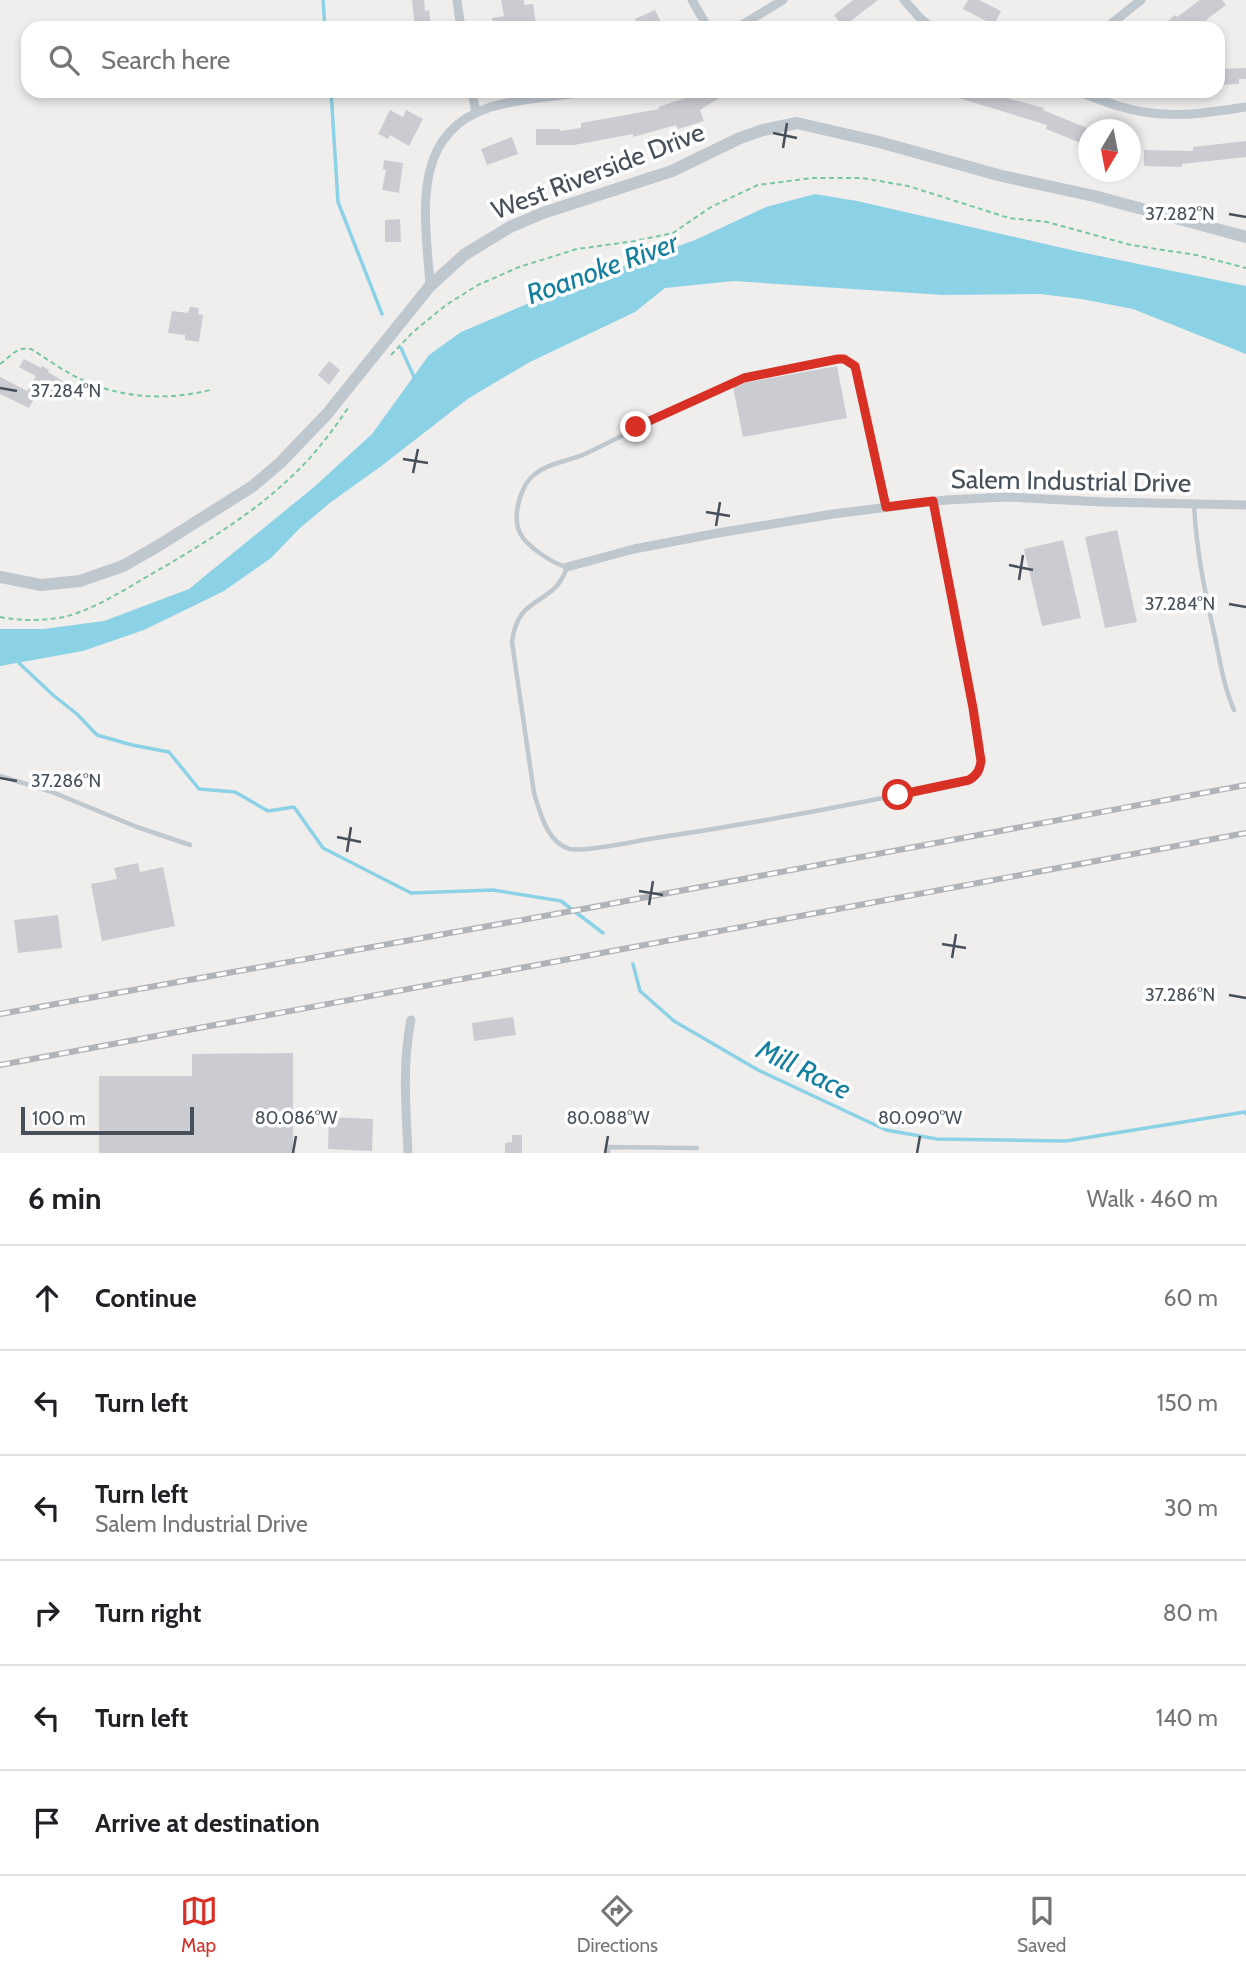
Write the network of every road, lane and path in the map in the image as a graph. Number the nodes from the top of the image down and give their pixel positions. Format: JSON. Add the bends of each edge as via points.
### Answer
{"nodes":[{"id":1,"x":457,"y":0,"type":"edge"},
{"id":2,"x":692,"y":0,"type":"edge"},
{"id":3,"x":783,"y":0,"type":"edge"},
{"id":4,"x":904,"y":0,"type":"edge"},
{"id":5,"x":1141,"y":0,"type":"edge"},
{"id":6,"x":460,"y":21,"type":"edge"},
{"id":7,"x":704,"y":21,"type":"edge"},
{"id":8,"x":748,"y":21,"type":"edge"},
{"id":9,"x":924,"y":21,"type":"edge"},
{"id":10,"x":1115,"y":21,"type":"edge"},
{"id":11,"x":473,"y":98,"type":"edge"},
{"id":12,"x":544,"y":98,"type":"edge"},
{"id":13,"x":1096,"y":98,"type":"edge"},
{"id":14,"x":1246,"y":107,"type":"edge"},
{"id":15,"x":476,"y":113,"type":"junction"},
{"id":16,"x":1246,"y":237,"type":"edge"},
{"id":17,"x":1246,"y":268,"type":"edge"},
{"id":18,"x":430,"y":286,"type":"junction"},
{"id":19,"x":389,"y":358,"type":"dead end"},
{"id":20,"x":0,"y":364,"type":"edge"},
{"id":21,"x":210,"y":390,"type":"dead end"},
{"id":22,"x":933,"y":501,"type":"junction"},
{"id":23,"x":1194,"y":503,"type":"junction"},
{"id":24,"x":1246,"y":505,"type":"edge"},
{"id":25,"x":886,"y":507,"type":"junction"},
{"id":26,"x":567,"y":567,"type":"junction"},
{"id":27,"x":0,"y":577,"type":"edge"},
{"id":28,"x":1234,"y":710,"type":"dead end"},
{"id":29,"x":0,"y":776,"type":"edge"},
{"id":30,"x":190,"y":845,"type":"dead end"},
{"id":31,"x":411,"y":1020,"type":"dead end"},
{"id":32,"x":697,"y":1148,"type":"dead end"},
{"id":33,"x":408,"y":1153,"type":"edge"},
{"id":34,"x":608,"y":1153,"type":"edge"}],
"edges":[{"from":1,"to":6,"type":"street"},
{"from":2,"to":7,"type":"street"},
{"from":3,"to":8,"type":"street"},
{"from":4,"to":9,"type":"street"},
{"from":5,"to":10,"type":"street"},
{"from":11,"to":15,"type":"street"},
{"from":12,"to":15,"type":"street"},
{"from":13,"to":14,"type":"street","via":[[1160,114]]},
{"from":15,"to":18,"type":"street","via":[[449,133],[428,174]]},
{"from":16,"to":18,"type":"street","name":"West Riverside Drive","via":[[797,124],[740,138],[672,171],[510,227],[464,255]]},
{"from":17,"to":19,"type":"path","via":[[1047,222],[1009,218],[908,186],[862,178],[812,178],[758,186],[711,207],[673,233],[577,249],[519,267],[446,305]]},
{"from":18,"to":27,"type":"street","name":"West Riverside Drive","via":[[305,439],[253,485],[208,516],[123,566],[80,582],[41,585]]},
{"from":20,"to":21,"type":"path","via":[[25,348],[104,388],[170,397]]},
{"from":22,"to":23,"type":"street","name":"Salem Industrial Drive","via":[[1007,497]]},
{"from":22,"to":25,"type":"street","name":"Salem Industrial Drive"},
{"from":22,"to":26,"type":"lane","via":[[973,708],[980,769],[969,780],[768,820],[579,850],[555,840],[534,793],[512,642],[523,611],[556,588]]},
{"from":23,"to":24,"type":"street","name":"Salem Industrial Drive"},
{"from":23,"to":28,"type":"lane","via":[[1209,608]]},
{"from":25,"to":26,"type":"street","name":"Salem Industrial Drive","via":[[718,533]]},
{"from":25,"to":26,"type":"lane","via":[[855,366],[844,359],[825,361],[744,378],[534,474],[517,511],[520,532],[551,561]]},
{"from":29,"to":30,"type":"lane"},
{"from":31,"to":33,"type":"street","via":[[404,1067]]},
{"from":32,"to":34,"type":"lane","via":[[608,1147]]}]}
